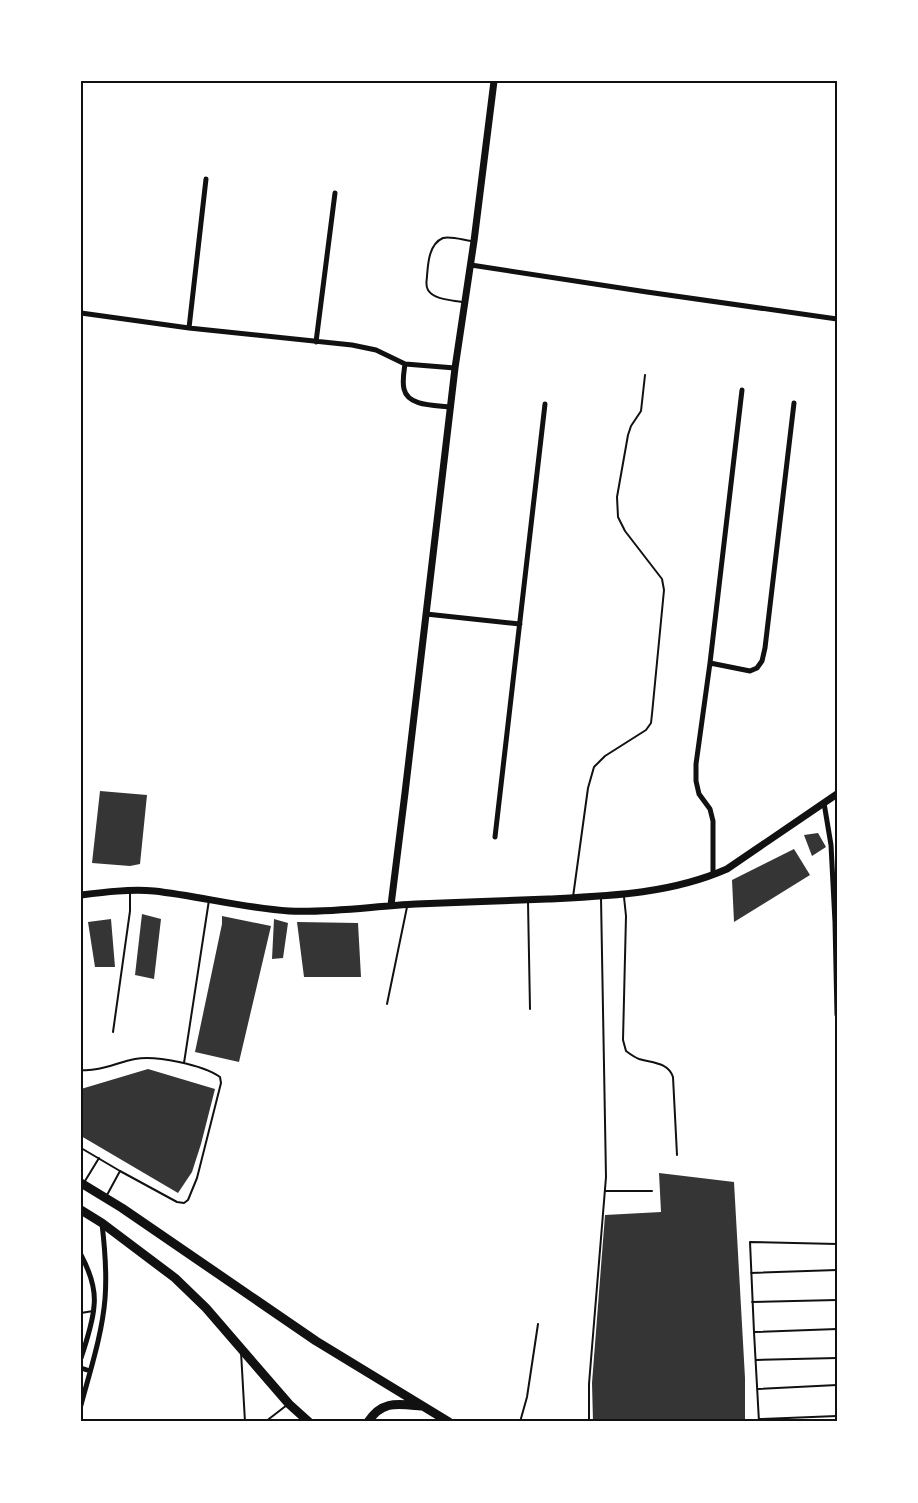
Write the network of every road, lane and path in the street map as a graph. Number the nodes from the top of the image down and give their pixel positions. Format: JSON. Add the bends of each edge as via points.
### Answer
{"nodes":[{"id":1,"x":494,"y":81,"type":"edge"},
{"id":2,"x":206,"y":179,"type":"dead end"},
{"id":3,"x":335,"y":193,"type":"dead end"},
{"id":4,"x":474,"y":241,"type":"junction"},
{"id":5,"x":471,"y":265,"type":"junction"},
{"id":6,"x":465,"y":303,"type":"junction"},
{"id":7,"x":81,"y":313,"type":"edge"},
{"id":8,"x":837,"y":319,"type":"edge"},
{"id":9,"x":189,"y":328,"type":"junction"},
{"id":10,"x":316,"y":342,"type":"junction"},
{"id":11,"x":405,"y":364,"type":"junction"},
{"id":12,"x":455,"y":368,"type":"junction"},
{"id":13,"x":645,"y":375,"type":"dead end"},
{"id":14,"x":742,"y":390,"type":"dead end"},
{"id":15,"x":794,"y":403,"type":"dead end"},
{"id":16,"x":545,"y":404,"type":"dead end"},
{"id":17,"x":451,"y":406,"type":"junction"},
{"id":18,"x":426,"y":614,"type":"junction"},
{"id":19,"x":520,"y":624,"type":"junction"},
{"id":20,"x":710,"y":663,"type":"junction"},
{"id":21,"x":837,"y":795,"type":"edge"},
{"id":22,"x":824,"y":803,"type":"junction"},
{"id":23,"x":495,"y":837,"type":"dead end"},
{"id":24,"x":713,"y":875,"type":"junction"},
{"id":25,"x":130,"y":891,"type":"junction"},
{"id":26,"x":624,"y":894,"type":"junction"},
{"id":27,"x":81,"y":895,"type":"edge"},
{"id":28,"x":601,"y":897,"type":"junction"},
{"id":29,"x":573,"y":898,"type":"junction"},
{"id":30,"x":209,"y":900,"type":"junction"},
{"id":31,"x":528,"y":900,"type":"junction"},
{"id":32,"x":408,"y":904,"type":"junction"},
{"id":33,"x":391,"y":905,"type":"junction"},
{"id":34,"x":387,"y":1004,"type":"dead end"},
{"id":35,"x":531,"y":1009,"type":"dead end"},
{"id":36,"x":837,"y":1015,"type":"edge"},
{"id":37,"x":112,"y":1032,"type":"dead end"},
{"id":38,"x":184,"y":1063,"type":"junction"},
{"id":39,"x":81,"y":1070,"type":"edge"},
{"id":40,"x":81,"y":1148,"type":"edge"},
{"id":41,"x":677,"y":1155,"type":"dead end"},
{"id":42,"x":99,"y":1158,"type":"junction"},
{"id":43,"x":120,"y":1171,"type":"junction"},
{"id":44,"x":82,"y":1184,"type":"edge"},
{"id":45,"x":605,"y":1191,"type":"junction"},
{"id":46,"x":652,"y":1191,"type":"dead end"},
{"id":47,"x":106,"y":1198,"type":"junction"},
{"id":48,"x":81,"y":1210,"type":"edge"},
{"id":49,"x":102,"y":1223,"type":"junction"},
{"id":50,"x":837,"y":1244,"type":"edge"},
{"id":51,"x":81,"y":1255,"type":"edge"},
{"id":52,"x":837,"y":1270,"type":"edge"},
{"id":53,"x":751,"y":1273,"type":"junction"},
{"id":54,"x":837,"y":1300,"type":"edge"},
{"id":55,"x":752,"y":1302,"type":"junction"},
{"id":56,"x":93,"y":1311,"type":"junction"},
{"id":57,"x":81,"y":1313,"type":"edge"},
{"id":58,"x":103,"y":1314,"type":"junction"},
{"id":59,"x":538,"y":1324,"type":"dead end"},
{"id":60,"x":837,"y":1329,"type":"edge"},
{"id":61,"x":754,"y":1332,"type":"junction"},
{"id":62,"x":241,"y":1350,"type":"junction"},
{"id":63,"x":81,"y":1358,"type":"edge"},
{"id":64,"x":837,"y":1358,"type":"edge"},
{"id":65,"x":756,"y":1360,"type":"junction"},
{"id":66,"x":81,"y":1368,"type":"edge"},
{"id":67,"x":90,"y":1371,"type":"junction"},
{"id":68,"x":837,"y":1385,"type":"edge"},
{"id":69,"x":758,"y":1389,"type":"junction"},
{"id":70,"x":289,"y":1404,"type":"junction"},
{"id":71,"x":81,"y":1405,"type":"edge"},
{"id":72,"x":423,"y":1407,"type":"junction"},
{"id":73,"x":837,"y":1416,"type":"edge"},
{"id":74,"x":795,"y":1418,"type":"junction"},
{"id":75,"x":759,"y":1420,"type":"edge"},
{"id":76,"x":244,"y":1422,"type":"edge"},
{"id":77,"x":266,"y":1422,"type":"edge"},
{"id":78,"x":309,"y":1422,"type":"edge"},
{"id":79,"x":368,"y":1422,"type":"edge"},
{"id":80,"x":449,"y":1422,"type":"edge"},
{"id":81,"x":520,"y":1422,"type":"edge"},
{"id":82,"x":589,"y":1422,"type":"edge"},
{"id":83,"x":795,"y":1422,"type":"edge"}],
"edges":[{"from":1,"to":4,"type":"street"},
{"from":2,"to":9,"type":"street"},
{"from":3,"to":10,"type":"street"},
{"from":4,"to":5,"type":"street"},
{"from":4,"to":6,"type":"lane","via":[[447,237],[436,244],[429,256],[428,290],[437,297]]},
{"from":5,"to":6,"type":"street"},
{"from":5,"to":8,"type":"street"},
{"from":6,"to":12,"type":"street"},
{"from":7,"to":9,"type":"street"},
{"from":9,"to":10,"type":"street"},
{"from":10,"to":11,"type":"street","via":[[376,350]]},
{"from":11,"to":12,"type":"street"},
{"from":11,"to":17,"type":"street","via":[[403,382],[408,398]]},
{"from":12,"to":17,"type":"street"},
{"from":13,"to":29,"type":"lane","via":[[641,411],[628,435],[617,497],[618,517],[625,531],[662,579],[664,590],[651,723],[594,767]]},
{"from":14,"to":20,"type":"street"},
{"from":15,"to":20,"type":"street","via":[[762,661],[750,671]]},
{"from":16,"to":19,"type":"street"},
{"from":17,"to":18,"type":"street"},
{"from":18,"to":19,"type":"street"},
{"from":18,"to":33,"type":"street"},
{"from":19,"to":23,"type":"street"},
{"from":20,"to":24,"type":"street","via":[[696,781],[713,821]]},
{"from":21,"to":22,"type":"street"},
{"from":22,"to":24,"type":"street"},
{"from":22,"to":36,"type":"street","via":[[831,845]]},
{"from":24,"to":26,"type":"street","via":[[666,889]]},
{"from":25,"to":27,"type":"street"},
{"from":25,"to":30,"type":"street"},
{"from":25,"to":37,"type":"lane"},
{"from":26,"to":28,"type":"street"},
{"from":26,"to":41,"type":"lane","via":[[623,1040],[626,1051],[636,1058],[670,1070]]},
{"from":28,"to":29,"type":"street"},
{"from":28,"to":45,"type":"lane"},
{"from":29,"to":31,"type":"street"},
{"from":30,"to":33,"type":"street","via":[[290,911]]},
{"from":30,"to":38,"type":"lane"},
{"from":31,"to":32,"type":"street"},
{"from":31,"to":35,"type":"lane"},
{"from":32,"to":33,"type":"street"},
{"from":32,"to":34,"type":"lane"},
{"from":38,"to":39,"type":"lane","via":[[147,1057]]},
{"from":38,"to":43,"type":"lane","via":[[214,1072],[221,1083],[188,1200],[177,1202]]},
{"from":40,"to":42,"type":"lane"},
{"from":42,"to":43,"type":"lane"},
{"from":42,"to":44,"type":"lane"},
{"from":43,"to":47,"type":"lane"},
{"from":44,"to":47,"type":"highway"},
{"from":45,"to":46,"type":"lane"},
{"from":45,"to":82,"type":"lane"},
{"from":47,"to":72,"type":"highway","via":[[316,1341]]},
{"from":48,"to":49,"type":"highway"},
{"from":49,"to":58,"type":"street","via":[[106,1273]]},
{"from":49,"to":62,"type":"highway","via":[[175,1278]]},
{"from":50,"to":53,"type":"lane","via":[[750,1242]]},
{"from":51,"to":56,"type":"street","via":[[93,1284]]},
{"from":52,"to":53,"type":"lane"},
{"from":53,"to":55,"type":"lane"},
{"from":54,"to":55,"type":"lane"},
{"from":55,"to":61,"type":"lane"},
{"from":56,"to":57,"type":"lane"},
{"from":56,"to":58,"type":"street"},
{"from":56,"to":63,"type":"street"},
{"from":58,"to":67,"type":"street"},
{"from":59,"to":81,"type":"lane"},
{"from":60,"to":61,"type":"lane"},
{"from":61,"to":65,"type":"lane"},
{"from":62,"to":70,"type":"highway"},
{"from":62,"to":76,"type":"lane"},
{"from":64,"to":65,"type":"lane"},
{"from":65,"to":69,"type":"lane"},
{"from":66,"to":67,"type":"street"},
{"from":67,"to":71,"type":"street"},
{"from":68,"to":69,"type":"lane"},
{"from":69,"to":75,"type":"lane"},
{"from":70,"to":77,"type":"lane"},
{"from":70,"to":78,"type":"highway"},
{"from":72,"to":79,"type":"highway","via":[[383,1407]]},
{"from":72,"to":80,"type":"highway"},
{"from":73,"to":74,"type":"lane"},
{"from":74,"to":75,"type":"lane"},
{"from":74,"to":83,"type":"lane"}]}
